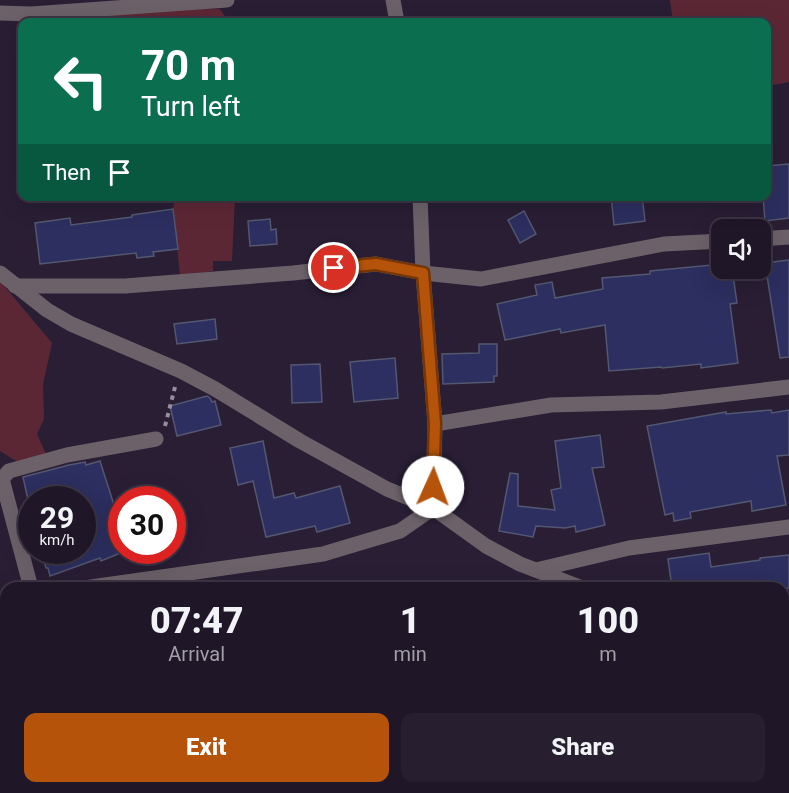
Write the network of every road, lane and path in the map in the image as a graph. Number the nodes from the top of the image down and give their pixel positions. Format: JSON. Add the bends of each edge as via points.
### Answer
{"nodes":[{"id":1,"x":227,"y":0,"type":"edge"},
{"id":2,"x":393,"y":0,"type":"edge"},
{"id":3,"x":0,"y":13,"type":"edge"},
{"id":4,"x":396,"y":18,"type":"edge"},
{"id":5,"x":420,"y":201,"type":"edge"},
{"id":6,"x":789,"y":237,"type":"edge"},
{"id":7,"x":771,"y":238,"type":"edge"},
{"id":8,"x":711,"y":242,"type":"edge"},
{"id":9,"x":0,"y":273,"type":"edge"},
{"id":10,"x":423,"y":273,"type":"junction"},
{"id":11,"x":15,"y":286,"type":"junction"},
{"id":12,"x":181,"y":371,"type":"junction"},
{"id":13,"x":789,"y":387,"type":"edge"},
{"id":14,"x":435,"y":424,"type":"junction"},
{"id":15,"x":156,"y":439,"type":"joint"},
{"id":16,"x":433,"y":508,"type":"junction"},
{"id":17,"x":789,"y":527,"type":"edge"},
{"id":18,"x":536,"y":570,"type":"junction"},
{"id":19,"x":29,"y":582,"type":"edge"},
{"id":20,"x":126,"y":582,"type":"edge"},
{"id":21,"x":567,"y":582,"type":"edge"}],
"edges":[{"from":1,"to":3,"type":"street"},
{"from":2,"to":4,"type":"street"},
{"from":5,"to":10,"type":"street"},
{"from":6,"to":7,"type":"street"},
{"from":8,"to":10,"type":"street","via":[[664,244],[481,279]]},
{"from":9,"to":11,"type":"street"},
{"from":10,"to":11,"type":"street","via":[[376,264],[125,286]]},
{"from":10,"to":14,"type":"street"},
{"from":11,"to":12,"type":"street","via":[[71,324]]},
{"from":12,"to":15,"type":"path","via":[[167,423]]},
{"from":12,"to":16,"type":"street","via":[[387,489]]},
{"from":13,"to":14,"type":"street","via":[[661,402],[551,405]]},
{"from":14,"to":16,"type":"street"},
{"from":15,"to":19,"type":"street","via":[[67,455],[9,471],[2,479]]},
{"from":16,"to":18,"type":"street","via":[[486,546]]},
{"from":16,"to":20,"type":"street","via":[[400,531],[323,554]]},
{"from":17,"to":18,"type":"street","via":[[629,548]]},
{"from":18,"to":21,"type":"street"}]}
